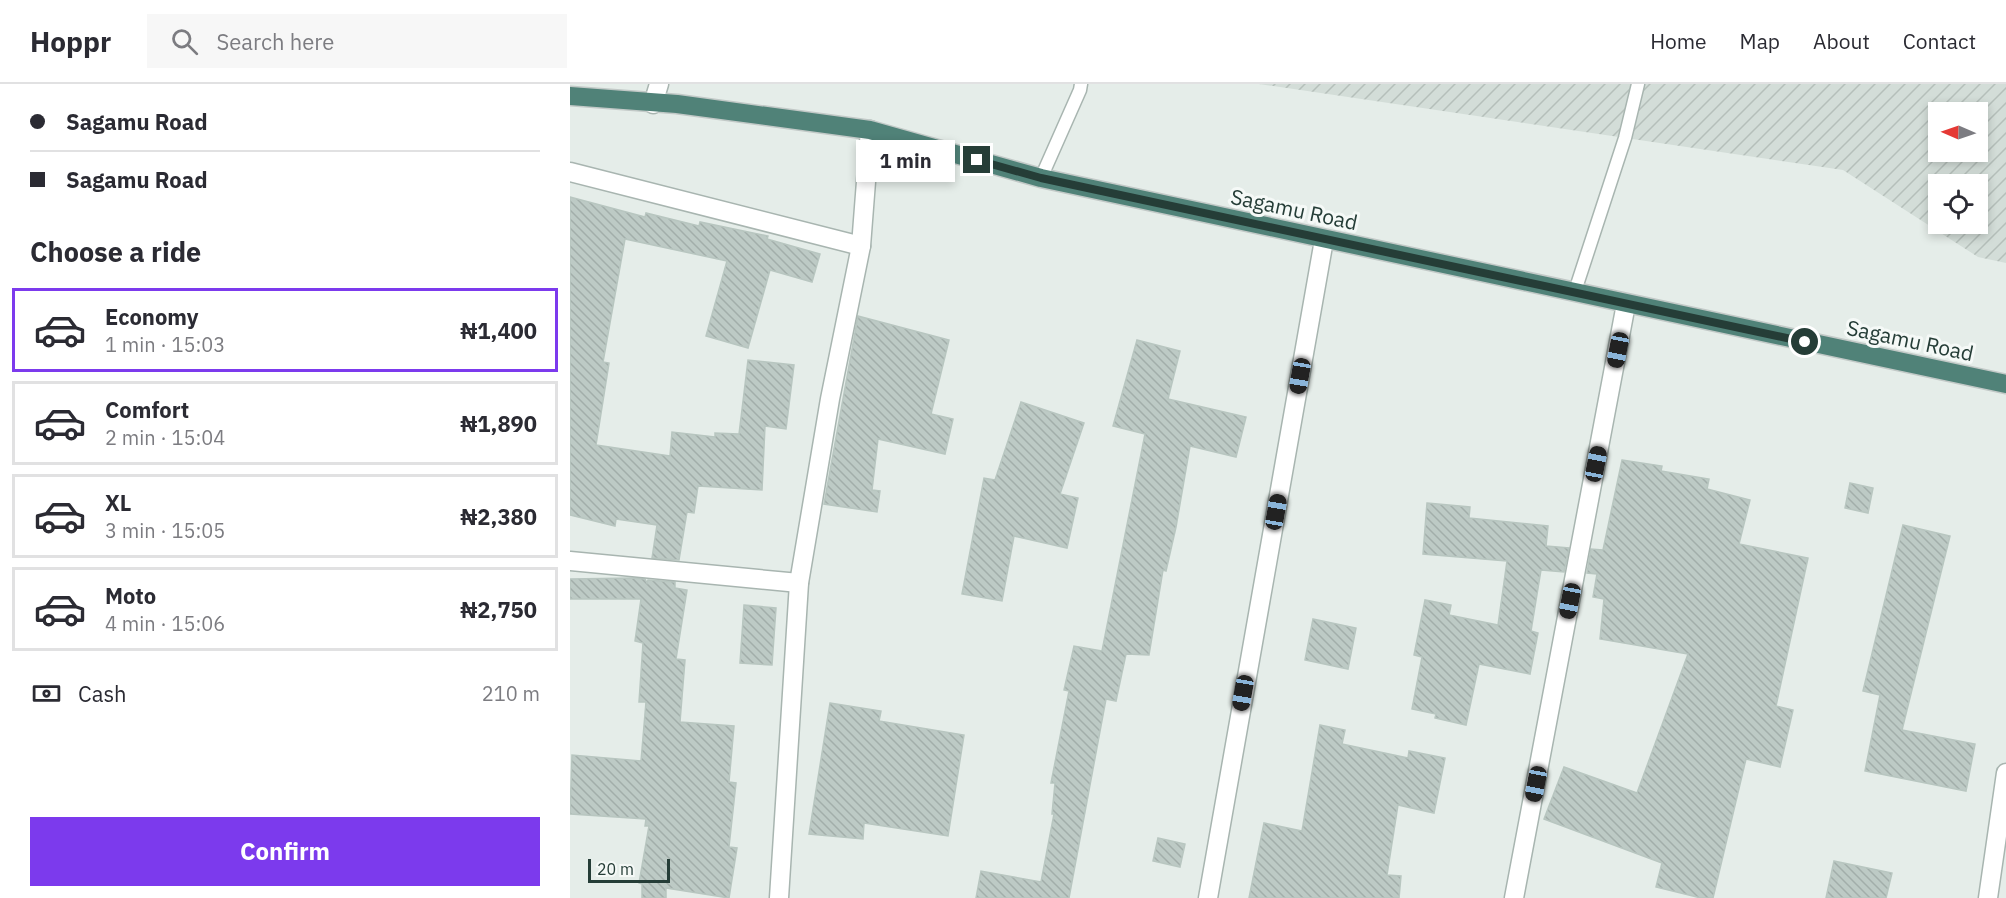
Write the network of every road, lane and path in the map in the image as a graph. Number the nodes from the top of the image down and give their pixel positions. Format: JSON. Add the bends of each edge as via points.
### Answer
{"nodes":[{"id":1,"x":659,"y":84,"type":"edge"},
{"id":2,"x":1081,"y":84,"type":"edge"},
{"id":3,"x":1638,"y":84,"type":"edge"},
{"id":4,"x":570,"y":96,"type":"edge"},
{"id":5,"x":653,"y":104,"type":"junction"},
{"id":6,"x":870,"y":130,"type":"junction"},
{"id":7,"x":570,"y":172,"type":"edge"},
{"id":8,"x":1041,"y":178,"type":"junction"},
{"id":9,"x":1324,"y":240,"type":"junction"},
{"id":10,"x":861,"y":246,"type":"junction"},
{"id":11,"x":1574,"y":294,"type":"junction"},
{"id":12,"x":1626,"y":304,"type":"junction"},
{"id":13,"x":2006,"y":384,"type":"edge"},
{"id":14,"x":570,"y":561,"type":"edge"},
{"id":15,"x":800,"y":583,"type":"junction"},
{"id":16,"x":2006,"y":773,"type":"edge"},
{"id":17,"x":1994,"y":893,"type":"edge"},
{"id":18,"x":779,"y":898,"type":"edge"},
{"id":19,"x":1208,"y":898,"type":"edge"},
{"id":20,"x":1515,"y":898,"type":"edge"}],
"edges":[{"from":1,"to":5,"type":"street"},
{"from":2,"to":8,"type":"lane"},
{"from":3,"to":11,"type":"lane","via":[[1625,138]]},
{"from":4,"to":5,"type":"highway","name":"Sagamu Road"},
{"from":5,"to":6,"type":"highway","name":"Sagamu Road"},
{"from":6,"to":8,"type":"highway","name":"Sagamu Road"},
{"from":6,"to":10,"type":"street"},
{"from":7,"to":10,"type":"street"},
{"from":8,"to":9,"type":"highway","name":"Sagamu Road"},
{"from":9,"to":11,"type":"highway","name":"Sagamu Road"},
{"from":9,"to":19,"type":"street"},
{"from":10,"to":15,"type":"street","via":[[830,399]]},
{"from":11,"to":12,"type":"highway","name":"Sagamu Road"},
{"from":12,"to":13,"type":"highway","name":"Sagamu Road"},
{"from":12,"to":20,"type":"street"},
{"from":14,"to":15,"type":"street"},
{"from":15,"to":18,"type":"street"},
{"from":16,"to":17,"type":"street"}]}
